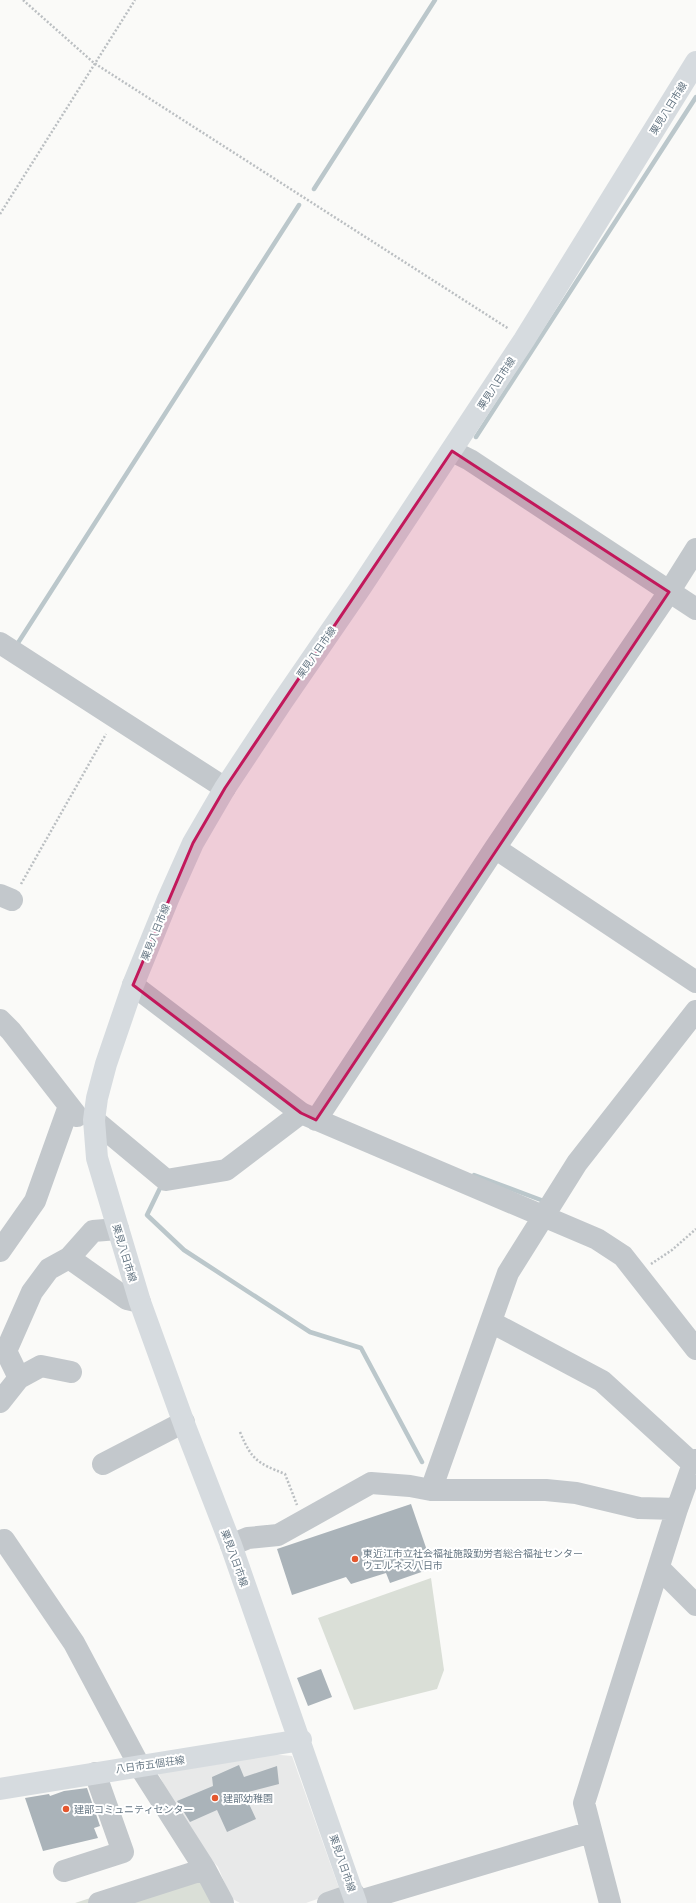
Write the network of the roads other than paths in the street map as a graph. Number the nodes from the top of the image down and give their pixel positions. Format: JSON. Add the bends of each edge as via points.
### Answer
{"nodes":[{"id":1,"x":695,"y":64,"type":"edge"},
{"id":2,"x":452,"y":451,"type":"junction"},
{"id":3,"x":696,"y":549,"type":"edge"},
{"id":4,"x":669,"y":592,"type":"junction"},
{"id":5,"x":696,"y":609,"type":"edge"},
{"id":6,"x":0,"y":643,"type":"edge"},
{"id":7,"x":225,"y":788,"type":"junction"},
{"id":8,"x":495,"y":848,"type":"junction"},
{"id":9,"x":696,"y":982,"type":"edge"},
{"id":10,"x":133,"y":985,"type":"junction"},
{"id":11,"x":696,"y":1011,"type":"edge"},
{"id":12,"x":0,"y":1020,"type":"edge"},
{"id":13,"x":68,"y":1106,"type":"junction"},
{"id":14,"x":309,"y":1116,"type":"junction"},
{"id":15,"x":94,"y":1129,"type":"junction"},
{"id":16,"x":544,"y":1215,"type":"junction"},
{"id":17,"x":118,"y":1229,"type":"junction"},
{"id":18,"x":0,"y":1251,"type":"edge"},
{"id":19,"x":69,"y":1258,"type":"junction"},
{"id":20,"x":140,"y":1302,"type":"junction"},
{"id":21,"x":491,"y":1322,"type":"junction"},
{"id":22,"x":696,"y":1350,"type":"edge"},
{"id":23,"x":71,"y":1372,"type":"dead end"},
{"id":24,"x":19,"y":1378,"type":"junction"},
{"id":25,"x":0,"y":1402,"type":"edge"},
{"id":26,"x":184,"y":1422,"type":"junction"},
{"id":27,"x":695,"y":1462,"type":"edge"},
{"id":28,"x":103,"y":1464,"type":"dead end"},
{"id":29,"x":431,"y":1490,"type":"junction"},
{"id":30,"x":677,"y":1509,"type":"junction"},
{"id":31,"x":0,"y":1541,"type":"edge"},
{"id":32,"x":231,"y":1545,"type":"junction"},
{"id":33,"x":659,"y":1568,"type":"junction"},
{"id":34,"x":696,"y":1605,"type":"edge"},
{"id":35,"x":300,"y":1740,"type":"junction"},
{"id":36,"x":140,"y":1767,"type":"junction"},
{"id":37,"x":95,"y":1773,"type":"junction"},
{"id":38,"x":0,"y":1789,"type":"edge"},
{"id":39,"x":592,"y":1832,"type":"junction"},
{"id":40,"x":205,"y":1869,"type":"junction"},
{"id":41,"x":64,"y":1871,"type":"dead end"},
{"id":42,"x":355,"y":1900,"type":"edge"},
{"id":43,"x":100,"y":1903,"type":"edge"},
{"id":44,"x":223,"y":1903,"type":"edge"},
{"id":45,"x":328,"y":1903,"type":"edge"},
{"id":46,"x":610,"y":1903,"type":"edge"}],
"edges":[{"from":1,"to":2,"type":"main road","name":"栗見八日市線"},
{"from":2,"to":4,"type":"street","via":[[470,460]]},
{"from":2,"to":7,"type":"main road","name":"栗見八日市線"},
{"from":3,"to":4,"type":"street"},
{"from":4,"to":5,"type":"street"},
{"from":4,"to":8,"type":"street"},
{"from":6,"to":7,"type":"street"},
{"from":7,"to":10,"type":"main road","name":"栗見八日市線","via":[[193,842]]},
{"from":8,"to":9,"type":"street"},
{"from":8,"to":14,"type":"street"},
{"from":10,"to":14,"type":"street"},
{"from":10,"to":15,"type":"main road","name":"栗見八日市線","via":[[106,1064],[97,1098]]},
{"from":11,"to":16,"type":"street","via":[[577,1163]]},
{"from":12,"to":13,"type":"street"},
{"from":13,"to":15,"type":"street"},
{"from":13,"to":18,"type":"street","via":[[35,1201]]},
{"from":14,"to":15,"type":"street","via":[[226,1170],[166,1180]]},
{"from":14,"to":16,"type":"street"},
{"from":15,"to":17,"type":"main road","name":"栗見八日市線","via":[[97,1158]]},
{"from":16,"to":21,"type":"street","via":[[508,1273]]},
{"from":16,"to":22,"type":"street","via":[[597,1239],[623,1256]]},
{"from":17,"to":19,"type":"street","via":[[93,1231]]},
{"from":17,"to":20,"type":"main road","name":"栗見八日市線"},
{"from":19,"to":20,"type":"street","via":[[127,1299]]},
{"from":19,"to":24,"type":"street","via":[[49,1269],[32,1292],[6,1351]]},
{"from":20,"to":26,"type":"main road","name":"栗見八日市線"},
{"from":21,"to":27,"type":"street","via":[[602,1381]]},
{"from":21,"to":29,"type":"street"},
{"from":23,"to":24,"type":"street","via":[[41,1366]]},
{"from":24,"to":25,"type":"street"},
{"from":26,"to":28,"type":"street"},
{"from":26,"to":32,"type":"main road","name":"栗見八日市線"},
{"from":27,"to":30,"type":"street"},
{"from":29,"to":30,"type":"street","via":[[546,1490],[576,1493],[639,1508]]},
{"from":29,"to":32,"type":"street","via":[[371,1484],[278,1535],[248,1538]]},
{"from":30,"to":33,"type":"street"},
{"from":31,"to":36,"type":"street","via":[[4,1540],[74,1643]]},
{"from":32,"to":35,"type":"main road","name":"栗見八日市線"},
{"from":33,"to":34,"type":"street"},
{"from":33,"to":39,"type":"street","via":[[584,1803]]},
{"from":35,"to":36,"type":"main road","name":"八日市五個荘線"},
{"from":35,"to":42,"type":"main road","name":"栗見八日市線"},
{"from":36,"to":37,"type":"main road","name":"八日市五個荘線"},
{"from":36,"to":40,"type":"street"},
{"from":37,"to":38,"type":"main road","name":"八日市五個荘線"},
{"from":37,"to":41,"type":"street","via":[[123,1852]]},
{"from":39,"to":42,"type":"street"},
{"from":39,"to":46,"type":"street"},
{"from":40,"to":43,"type":"street"},
{"from":40,"to":44,"type":"street"},
{"from":42,"to":45,"type":"street"}]}
